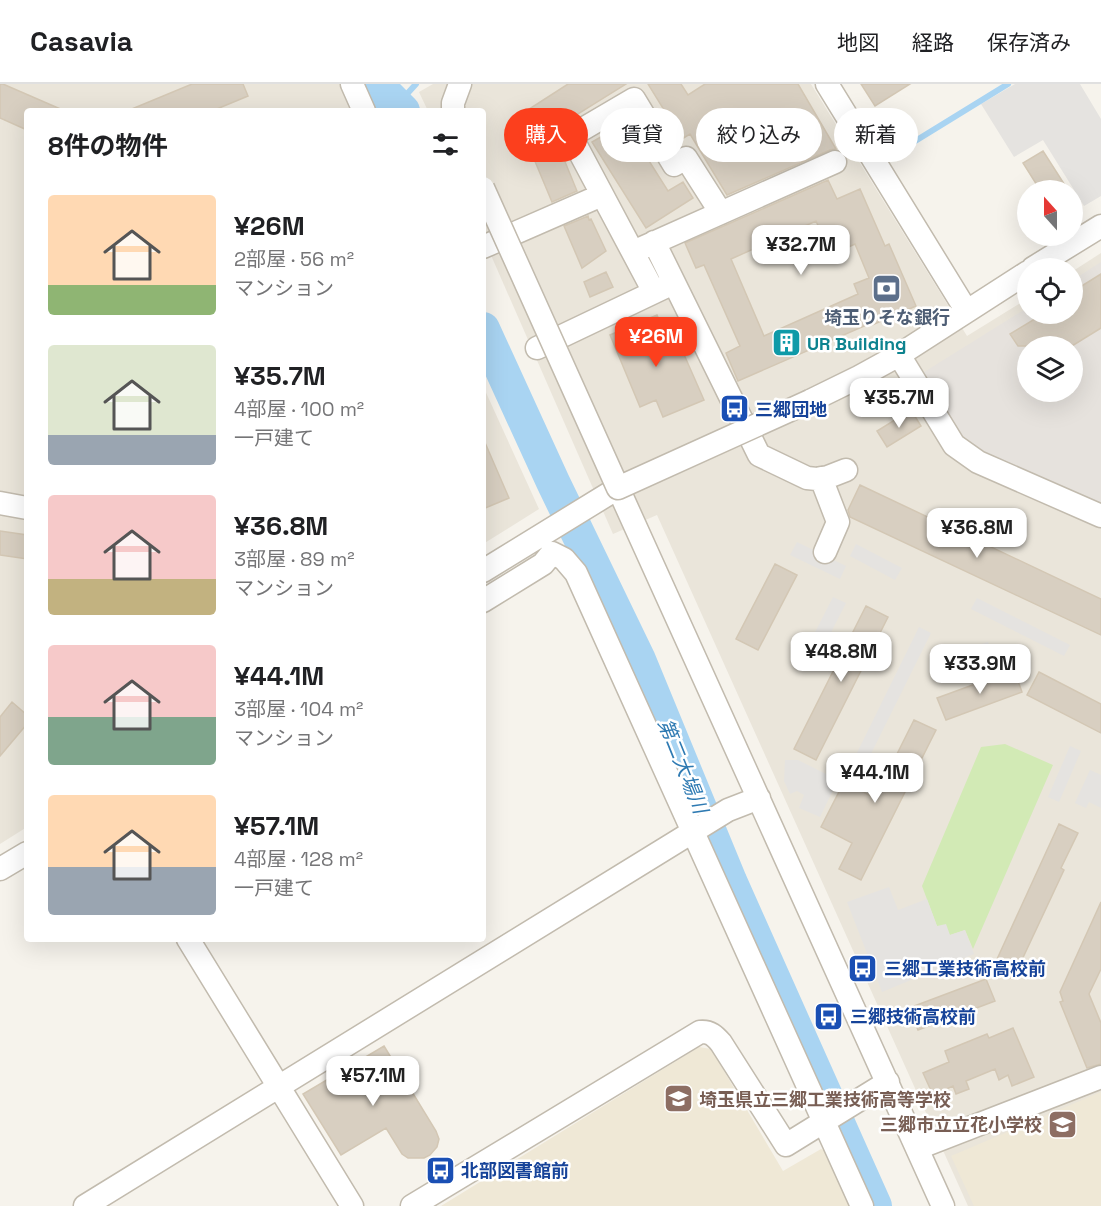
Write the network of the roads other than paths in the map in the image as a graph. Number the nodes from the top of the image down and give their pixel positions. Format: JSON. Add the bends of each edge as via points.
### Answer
{"nodes":[{"id":1,"x":352,"y":84,"type":"edge"},
{"id":2,"x":460,"y":84,"type":"edge"},
{"id":3,"x":826,"y":84,"type":"edge"},
{"id":4,"x":363,"y":108,"type":"edge"},
{"id":5,"x":453,"y":108,"type":"edge"},
{"id":6,"x":835,"y":162,"type":"dead end"},
{"id":7,"x":486,"y":195,"type":"edge"},
{"id":8,"x":602,"y":195,"type":"junction"},
{"id":9,"x":721,"y":213,"type":"junction"},
{"id":10,"x":1101,"y":226,"type":"edge"},
{"id":11,"x":654,"y":243,"type":"junction"},
{"id":12,"x":486,"y":246,"type":"edge"},
{"id":13,"x":633,"y":252,"type":"junction"},
{"id":14,"x":1049,"y":258,"type":"edge"},
{"id":15,"x":1017,"y":279,"type":"edge"},
{"id":16,"x":674,"y":283,"type":"junction"},
{"id":17,"x":654,"y":292,"type":"junction"},
{"id":18,"x":966,"y":310,"type":"junction"},
{"id":19,"x":537,"y":348,"type":"dead end"},
{"id":20,"x":899,"y":355,"type":"junction"},
{"id":21,"x":846,"y":470,"type":"dead end"},
{"id":22,"x":820,"y":478,"type":"junction"},
{"id":23,"x":618,"y":488,"type":"junction"},
{"id":24,"x":0,"y":503,"type":"edge"},
{"id":25,"x":24,"y":507,"type":"edge"},
{"id":26,"x":1101,"y":516,"type":"edge"},
{"id":27,"x":825,"y":552,"type":"dead end"},
{"id":28,"x":486,"y":569,"type":"edge"},
{"id":29,"x":486,"y":599,"type":"edge"},
{"id":30,"x":759,"y":798,"type":"junction"},
{"id":31,"x":692,"y":832,"type":"junction"},
{"id":32,"x":24,"y":855,"type":"edge"},
{"id":33,"x":0,"y":869,"type":"edge"},
{"id":34,"x":190,"y":942,"type":"edge"},
{"id":35,"x":1101,"y":1077,"type":"edge"},
{"id":36,"x":888,"y":1082,"type":"junction"},
{"id":37,"x":278,"y":1086,"type":"junction"},
{"id":38,"x":826,"y":1120,"type":"junction"},
{"id":39,"x":918,"y":1148,"type":"junction"},
{"id":40,"x":85,"y":1206,"type":"edge"},
{"id":41,"x":352,"y":1206,"type":"edge"},
{"id":42,"x":412,"y":1206,"type":"edge"},
{"id":43,"x":862,"y":1206,"type":"edge"},
{"id":44,"x":943,"y":1206,"type":"edge"}],
"edges":[{"from":1,"to":4,"type":"street"},
{"from":2,"to":5,"type":"street"},
{"from":3,"to":18,"type":"street"},
{"from":6,"to":9,"type":"street"},
{"from":7,"to":23,"type":"street","bridge":true},
{"from":8,"to":9,"type":"street","via":[[571,136],[634,99],[674,165],[686,158]]},
{"from":8,"to":12,"type":"street"},
{"from":8,"to":13,"type":"street"},
{"from":9,"to":11,"type":"street"},
{"from":10,"to":14,"type":"street"},
{"from":11,"to":13,"type":"street"},
{"from":11,"to":16,"type":"street"},
{"from":13,"to":17,"type":"street"},
{"from":15,"to":18,"type":"street"},
{"from":16,"to":17,"type":"street"},
{"from":16,"to":22,"type":"street","via":[[759,455],[807,478]]},
{"from":17,"to":19,"type":"street"},
{"from":18,"to":20,"type":"street"},
{"from":20,"to":23,"type":"street","bridge":true,"via":[[810,401]]},
{"from":20,"to":26,"type":"street","via":[[954,445],[965,454]]},
{"from":21,"to":22,"type":"street"},
{"from":22,"to":27,"type":"street","via":[[838,522]]},
{"from":23,"to":28,"type":"street"},
{"from":23,"to":30,"type":"street"},
{"from":24,"to":25,"type":"street"},
{"from":29,"to":31,"type":"street","via":[[543,564],[552,553],[564,559],[576,573]]},
{"from":30,"to":31,"type":"street","via":[[728,810]]},
{"from":30,"to":36,"type":"street"},
{"from":31,"to":37,"type":"street"},
{"from":31,"to":38,"type":"street"},
{"from":32,"to":33,"type":"street"},
{"from":34,"to":37,"type":"street"},
{"from":35,"to":39,"type":"street"},
{"from":36,"to":38,"type":"street"},
{"from":36,"to":39,"type":"street"},
{"from":37,"to":40,"type":"street"},
{"from":37,"to":41,"type":"street"},
{"from":38,"to":42,"type":"street","via":[[786,1146],[721,1043],[714,1035],[700,1032]]},
{"from":38,"to":43,"type":"street"},
{"from":39,"to":44,"type":"street"}]}
